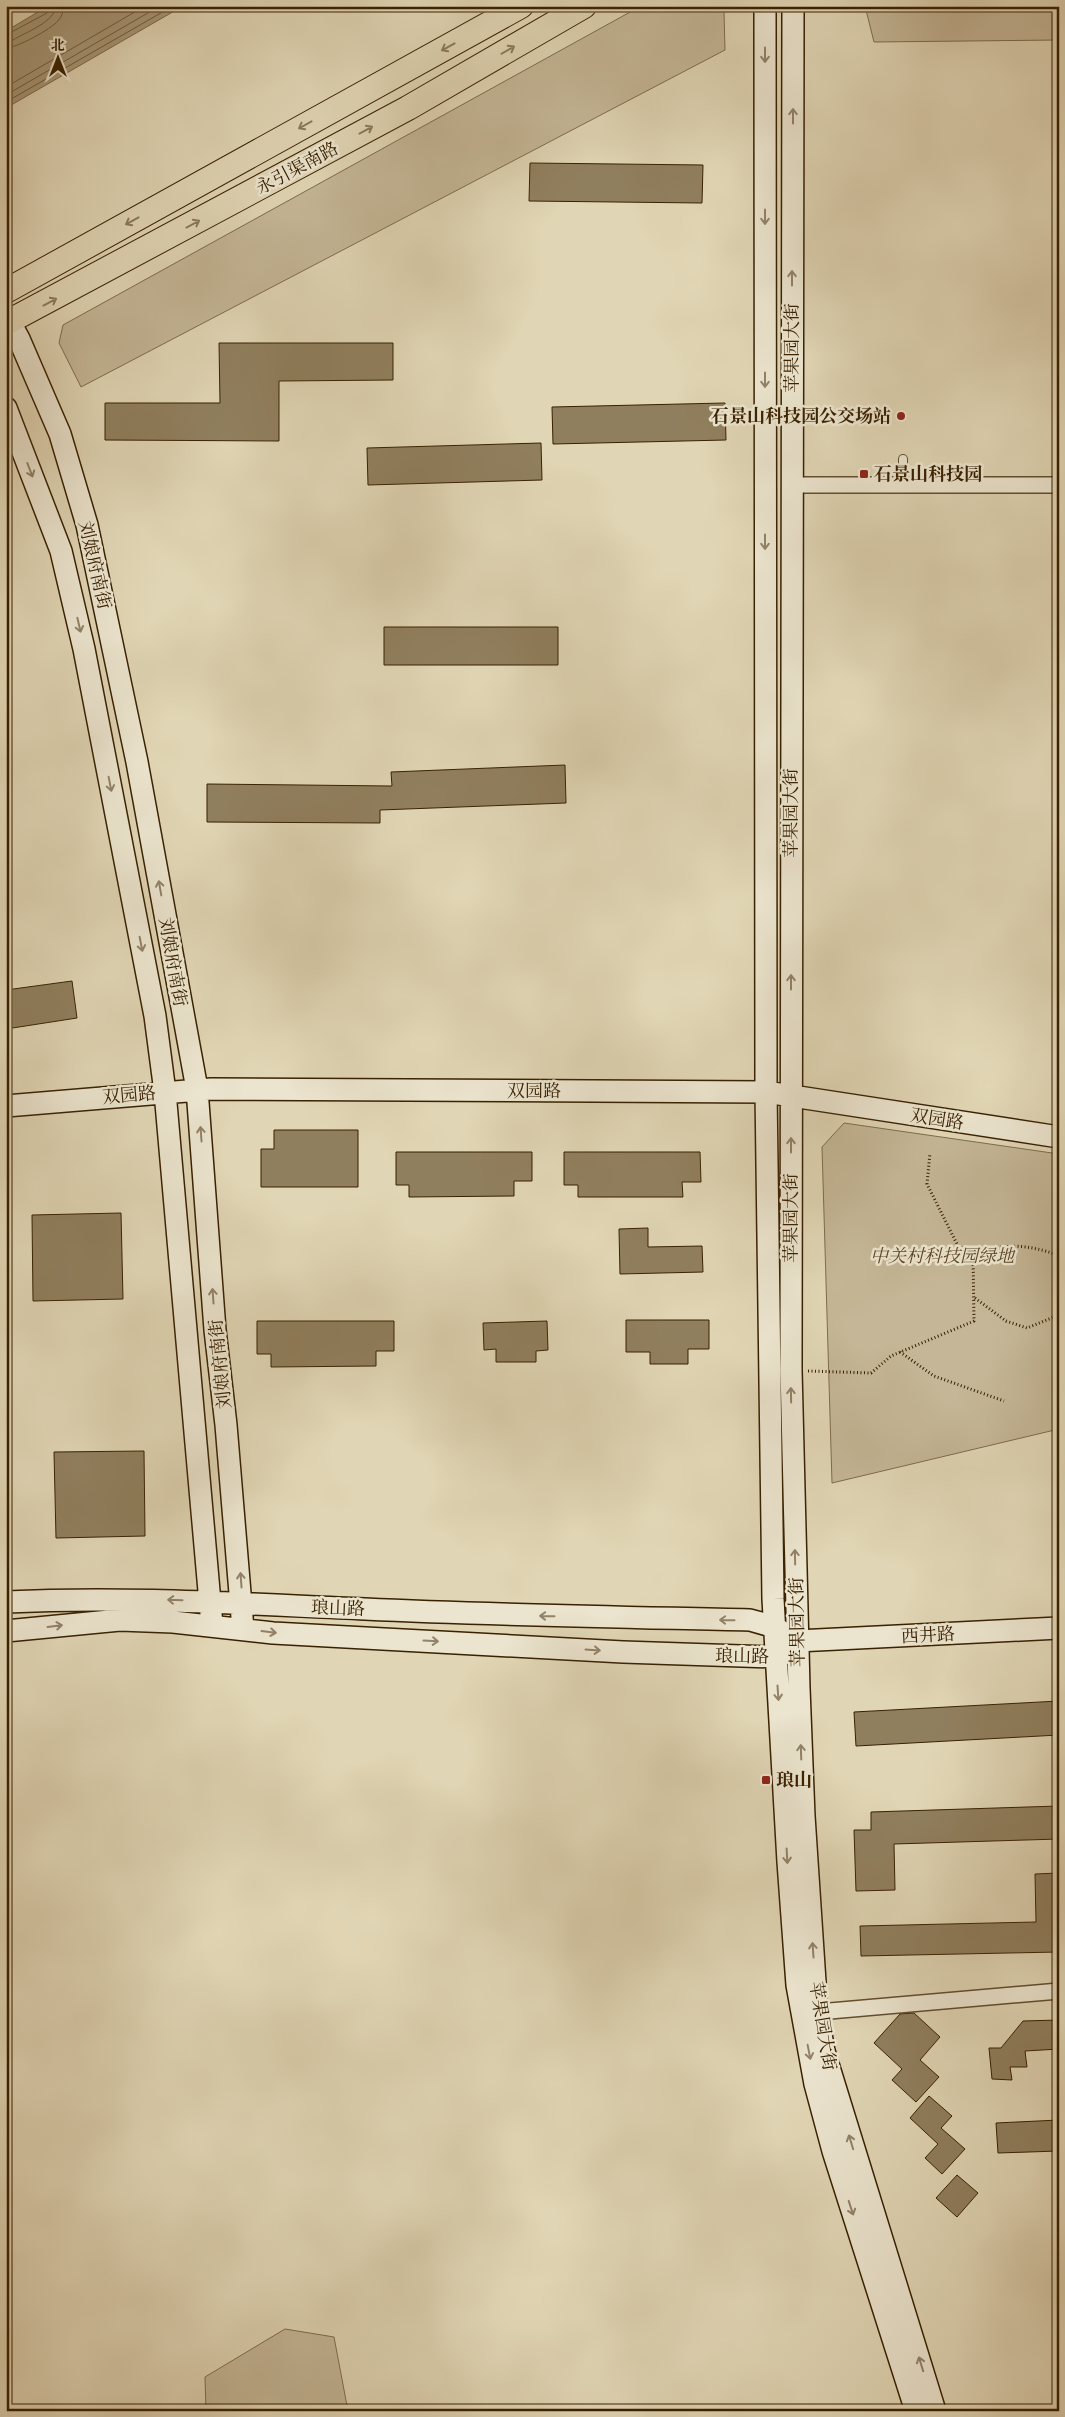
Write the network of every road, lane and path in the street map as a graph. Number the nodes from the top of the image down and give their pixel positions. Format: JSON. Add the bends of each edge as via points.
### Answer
{"nodes":[{"id":1,"x":521,"y":6,"type":"edge"},
{"id":2,"x":584,"y":6,"type":"edge"},
{"id":3,"x":765,"y":6,"type":"edge"},
{"id":4,"x":793,"y":6,"type":"edge"},
{"id":5,"x":6,"y":290,"type":"edge"},
{"id":6,"x":8,"y":320,"type":"edge"},
{"id":7,"x":6,"y":408,"type":"edge"},
{"id":8,"x":903,"y":459,"type":"dead end"},
{"id":9,"x":903,"y":484,"type":"junction"},
{"id":10,"x":792,"y":485,"type":"junction"},
{"id":11,"x":1059,"y":485,"type":"edge"},
{"id":12,"x":198,"y":1090,"type":"junction"},
{"id":13,"x":165,"y":1092,"type":"junction"},
{"id":14,"x":766,"y":1092,"type":"junction"},
{"id":15,"x":791,"y":1096,"type":"junction"},
{"id":16,"x":6,"y":1106,"type":"edge"},
{"id":17,"x":1059,"y":1137,"type":"edge"},
{"id":18,"x":930,"y":1153,"type":"dead end"},
{"id":19,"x":973,"y":1254,"type":"junction"},
{"id":20,"x":1058,"y":1256,"type":"edge"},
{"id":21,"x":974,"y":1298,"type":"junction"},
{"id":22,"x":1059,"y":1315,"type":"edge"},
{"id":23,"x":899,"y":1352,"type":"junction"},
{"id":24,"x":791,"y":1370,"type":"junction"},
{"id":25,"x":1004,"y":1401,"type":"dead end"},
{"id":26,"x":6,"y":1602,"type":"edge"},
{"id":27,"x":211,"y":1602,"type":"junction"},
{"id":28,"x":242,"y":1605,"type":"junction"},
{"id":29,"x":212,"y":1625,"type":"junction"},
{"id":30,"x":774,"y":1627,"type":"junction"},
{"id":31,"x":1059,"y":1628,"type":"edge"},
{"id":32,"x":243,"y":1629,"type":"junction"},
{"id":33,"x":6,"y":1631,"type":"edge"},
{"id":34,"x":797,"y":1641,"type":"junction"},
{"id":35,"x":776,"y":1658,"type":"junction"},
{"id":36,"x":1059,"y":1991,"type":"edge"},
{"id":37,"x":809,"y":2013,"type":"junction"},
{"id":38,"x":916,"y":2411,"type":"edge"},
{"id":39,"x":935,"y":2411,"type":"edge"}],
"edges":[{"from":1,"to":5,"type":"main road","name":"永引渠南路","one_way":true},
{"from":6,"to":2,"type":"main road","name":"永引渠南路","one_way":true,"via":[[408,108]]},
{"from":3,"to":14,"type":"main road","name":"苹果园大街","one_way":true},
{"from":10,"to":4,"type":"main road","name":"苹果园大街","one_way":true},
{"from":12,"to":6,"type":"main road","name":"刘娘府南街","one_way":true,"via":[[137,762],[87,525],[60,434]]},
{"from":7,"to":13,"type":"main road","name":"刘娘府南街","one_way":true,"via":[[61,551],[84,649],[155,1016]]},
{"from":8,"to":9,"type":"lane"},
{"from":9,"to":10,"type":"street"},
{"from":9,"to":11,"type":"street"},
{"from":15,"to":10,"type":"main road","name":"苹果园大街","one_way":true},
{"from":12,"to":13,"type":"main road","name":"双园路"},
{"from":12,"to":14,"type":"main road","name":"双园路"},
{"from":28,"to":12,"type":"main road","name":"刘娘府南街","one_way":true,"via":[[215,1330]]},
{"from":13,"to":16,"type":"main road","name":"双园路"},
{"from":13,"to":27,"type":"main road","name":"刘娘府南街"},
{"from":14,"to":15,"type":"main road","name":"双园路"},
{"from":14,"to":30,"type":"main road","name":"苹果园大街"},
{"from":15,"to":17,"type":"main road","name":"双园路"},
{"from":24,"to":15,"type":"main road","name":"苹果园大街","one_way":true},
{"from":18,"to":19,"type":"path","via":[[927,1184],[958,1246]]},
{"from":19,"to":20,"type":"path","via":[[1008,1245],[1033,1247]]},
{"from":19,"to":21,"type":"path"},
{"from":21,"to":22,"type":"path","via":[[1006,1321],[1027,1328]]},
{"from":21,"to":23,"type":"path","via":[[974,1321]]},
{"from":23,"to":24,"type":"path","via":[[871,1373]]},
{"from":23,"to":25,"type":"path","via":[[934,1376]]},
{"from":34,"to":24,"type":"main road","name":"苹果园大街","one_way":true},
{"from":27,"to":26,"type":"main road","name":"琅山路","one_way":true,"via":[[75,1598]]},
{"from":27,"to":28,"type":"main road","name":"琅山路"},
{"from":27,"to":29,"type":"main road","name":"刘娘府南街"},
{"from":30,"to":28,"type":"main road","name":"琅山路","one_way":true,"via":[[750,1620]]},
{"from":28,"to":32,"type":"main road","name":"刘娘府南街"},
{"from":29,"to":32,"type":"main road","name":"琅山路"},
{"from":33,"to":29,"type":"main road","name":"琅山路","one_way":true,"via":[[120,1620]]},
{"from":30,"to":34,"type":"main road","name":"琅山路"},
{"from":30,"to":35,"type":"main road","name":"苹果园大街"},
{"from":31,"to":34,"type":"main road","name":"西井路"},
{"from":32,"to":35,"type":"main road","name":"琅山路","one_way":true},
{"from":34,"to":35,"type":"main road","name":"琅山路"},
{"from":37,"to":34,"type":"main road","name":"苹果园大街","one_way":true},
{"from":35,"to":37,"type":"main road","name":"苹果园大街","one_way":true,"via":[[797,1986]]},
{"from":36,"to":37,"type":"street"},
{"from":37,"to":38,"type":"main road","name":"苹果园大街","one_way":true,"via":[[815,2084],[833,2151]]},
{"from":39,"to":37,"type":"main road","name":"苹果园大街","one_way":true}]}
